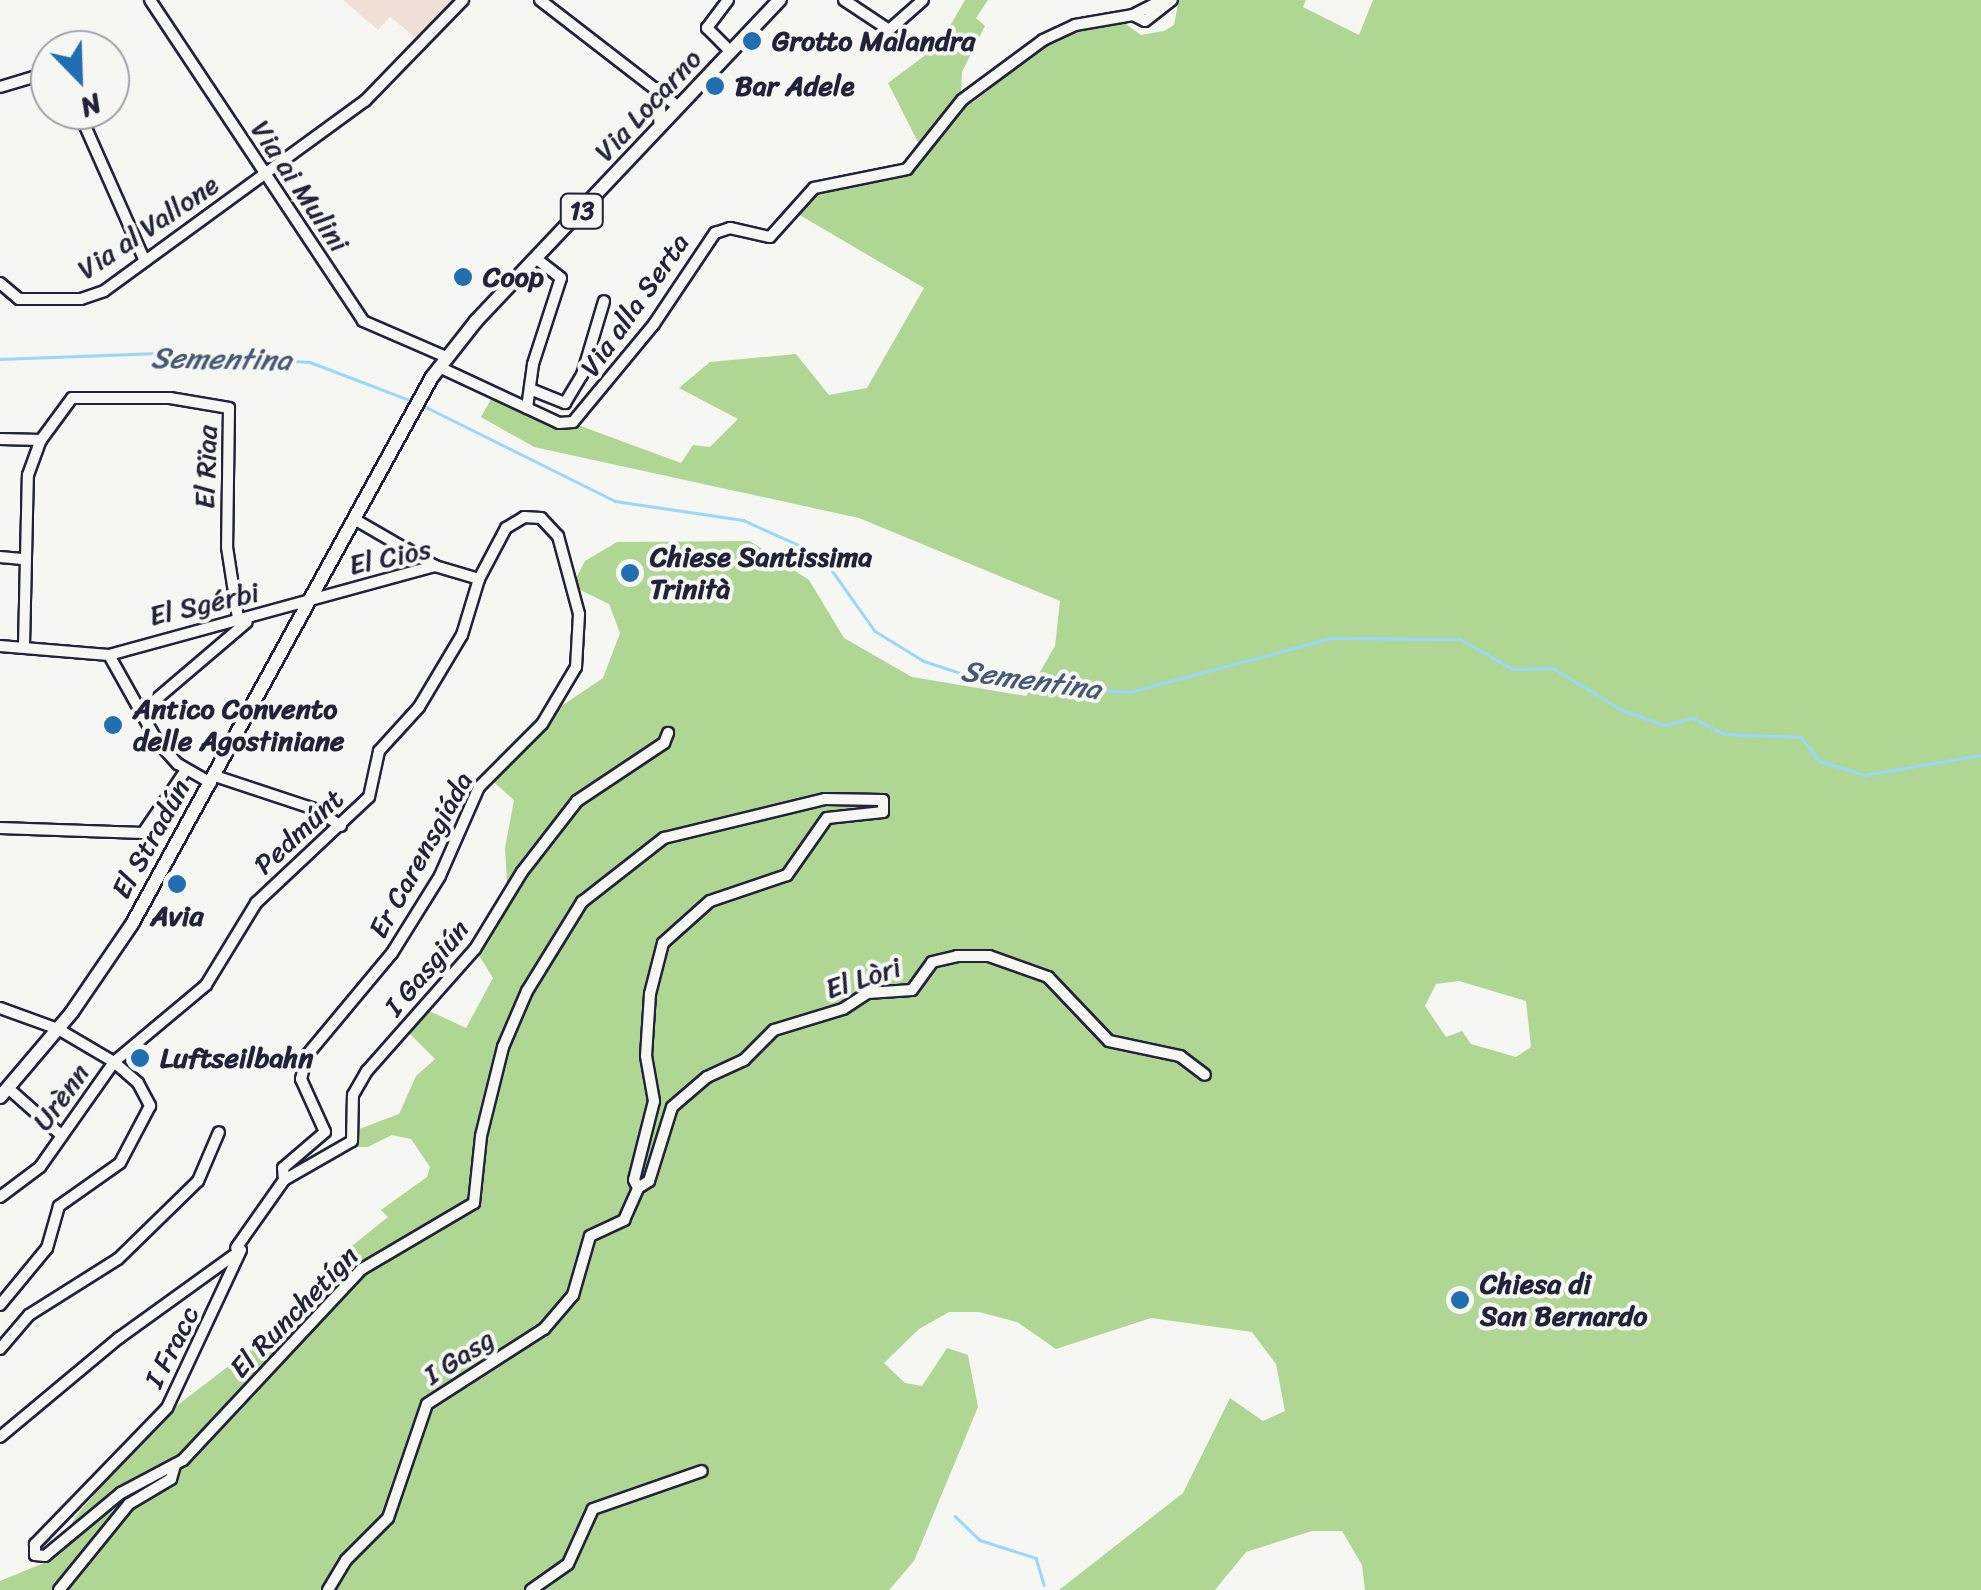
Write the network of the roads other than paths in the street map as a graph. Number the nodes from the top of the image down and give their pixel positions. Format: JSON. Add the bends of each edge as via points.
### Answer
{"nodes":[{"id":1,"x":150,"y":0,"type":"edge"},
{"id":2,"x":463,"y":0,"type":"edge"},
{"id":3,"x":540,"y":0,"type":"edge"},
{"id":4,"x":728,"y":0,"type":"edge"},
{"id":5,"x":780,"y":0,"type":"edge"},
{"id":6,"x":844,"y":0,"type":"edge"},
{"id":7,"x":923,"y":0,"type":"edge"},
{"id":8,"x":1162,"y":0,"type":"edge"},
{"id":9,"x":1172,"y":0,"type":"edge"},
{"id":10,"x":1133,"y":15,"type":"junction"},
{"id":11,"x":731,"y":52,"type":"junction"},
{"id":12,"x":30,"y":78,"type":"edge"},
{"id":13,"x":0,"y":86,"type":"edge"},
{"id":14,"x":656,"y":89,"type":"junction"},
{"id":15,"x":678,"y":106,"type":"junction"},
{"id":16,"x":661,"y":125,"type":"junction"},
{"id":17,"x":87,"y":130,"type":"edge"},
{"id":18,"x":264,"y":174,"type":"junction"},
{"id":19,"x":537,"y":259,"type":"junction"},
{"id":20,"x":146,"y":260,"type":"junction"},
{"id":21,"x":0,"y":282,"type":"edge"},
{"id":22,"x":604,"y":301,"type":"dead end"},
{"id":23,"x":439,"y":367,"type":"junction"},
{"id":24,"x":530,"y":389,"type":"junction"},
{"id":25,"x":528,"y":408,"type":"junction"},
{"id":26,"x":0,"y":440,"type":"edge"},
{"id":27,"x":41,"y":440,"type":"junction"},
{"id":28,"x":354,"y":519,"type":"junction"},
{"id":29,"x":0,"y":557,"type":"edge"},
{"id":30,"x":25,"y":559,"type":"junction"},
{"id":31,"x":435,"y":566,"type":"junction"},
{"id":32,"x":479,"y":579,"type":"junction"},
{"id":33,"x":310,"y":600,"type":"junction"},
{"id":34,"x":243,"y":620,"type":"junction"},
{"id":35,"x":580,"y":622,"type":"joint"},
{"id":36,"x":0,"y":646,"type":"edge"},
{"id":37,"x":24,"y":646,"type":"junction"},
{"id":38,"x":109,"y":654,"type":"junction"},
{"id":39,"x":140,"y":713,"type":"junction"},
{"id":40,"x":668,"y":733,"type":"dead end"},
{"id":41,"x":186,"y":770,"type":"junction"},
{"id":42,"x":213,"y":780,"type":"junction"},
{"id":43,"x":340,"y":826,"type":"junction"},
{"id":44,"x":0,"y":828,"type":"edge"},
{"id":45,"x":0,"y":1008,"type":"edge"},
{"id":46,"x":58,"y":1029,"type":"junction"},
{"id":47,"x":114,"y":1062,"type":"junction"},
{"id":48,"x":1205,"y":1076,"type":"dead end"},
{"id":49,"x":3,"y":1091,"type":"edge"},
{"id":50,"x":219,"y":1132,"type":"dead end"},
{"id":51,"x":60,"y":1134,"type":"junction"},
{"id":52,"x":284,"y":1180,"type":"junction"},
{"id":53,"x":636,"y":1184,"type":"junction"},
{"id":54,"x":0,"y":1196,"type":"edge"},
{"id":55,"x":236,"y":1248,"type":"junction"},
{"id":56,"x":0,"y":1304,"type":"edge"},
{"id":57,"x":0,"y":1349,"type":"edge"},
{"id":58,"x":0,"y":1437,"type":"edge"},
{"id":59,"x":175,"y":1465,"type":"junction"},
{"id":60,"x":702,"y":1471,"type":"dead end"},
{"id":61,"x":59,"y":1590,"type":"edge"},
{"id":62,"x":328,"y":1590,"type":"edge"},
{"id":63,"x":531,"y":1590,"type":"edge"}],
"edges":[{"from":1,"to":18,"type":"street","name":"Via ai Mulini"},
{"from":2,"to":18,"type":"street","name":"Via al Vallone","via":[[385,84]]},
{"from":3,"to":14,"type":"street"},
{"from":4,"to":11,"type":"street","via":[[708,28]]},
{"from":5,"to":11,"type":"main road","name":"Via Locarno","number":"13"},
{"from":6,"to":7,"type":"street","via":[[888,30]]},
{"from":8,"to":10,"type":"street"},
{"from":9,"to":10,"type":"street","name":"Via alla Serta","via":[[1145,21]]},
{"from":10,"to":25,"type":"street","name":"Via alla Serta","via":[[1068,27],[1026,52],[962,100],[907,169],[814,188],[770,237],[730,228],[715,232],[654,324],[578,418],[561,423]]},
{"from":11,"to":15,"type":"main road","name":"Via Locarno","number":"13"},
{"from":12,"to":13,"type":"street"},
{"from":14,"to":15,"type":"street"},
{"from":14,"to":16,"type":"main road"},
{"from":15,"to":16,"type":"main road","name":"Via Locarno","number":"13"},
{"from":16,"to":19,"type":"main road","name":"Via Locarno","number":"13"},
{"from":17,"to":20,"type":"street"},
{"from":18,"to":20,"type":"street","name":"Via al Vallone"},
{"from":18,"to":23,"type":"street","name":"Via ai Mulini","via":[[363,321]]},
{"from":19,"to":23,"type":"main road","name":"Via Locarno","number":"13"},
{"from":19,"to":24,"type":"street","name":"Via alla Serta","via":[[561,278]]},
{"from":20,"to":21,"type":"street","name":"Via al Vallone","via":[[86,298],[19,300]]},
{"from":22,"to":24,"type":"street","via":[[582,375],[566,402]]},
{"from":23,"to":25,"type":"street","name":"Via alla Serta"},
{"from":23,"to":28,"type":"main road","name":"El Stradún","number":"13"},
{"from":24,"to":25,"type":"street","name":"Via alla Serta"},
{"from":26,"to":27,"type":"street"},
{"from":27,"to":30,"type":"street","via":[[26,484]]},
{"from":27,"to":34,"type":"street","name":"El Rïaa","via":[[68,399],[170,398],[229,408],[227,547]]},
{"from":28,"to":31,"type":"street"},
{"from":28,"to":33,"type":"main road","name":"El Stradún","number":"13"},
{"from":29,"to":30,"type":"street"},
{"from":30,"to":37,"type":"street"},
{"from":31,"to":32,"type":"street","name":"El Ciòs"},
{"from":31,"to":33,"type":"street","name":"El Ciòs"},
{"from":32,"to":35,"type":"street","name":"Pedmúnt","via":[[509,524],[541,518],[558,536]]},
{"from":32,"to":43,"type":"street","name":"Pedmúnt","via":[[462,635],[419,706],[379,751],[369,797]]},
{"from":33,"to":34,"type":"street","name":"El Sgérbi"},
{"from":33,"to":42,"type":"main road","name":"El Stradún","number":"13"},
{"from":34,"to":38,"type":"street","name":"El Sgérbi"},
{"from":34,"to":39,"type":"street"},
{"from":35,"to":52,"type":"street","name":"Er Carensgiáda","via":[[578,662],[548,715],[478,787],[440,876],[392,953],[307,1054],[300,1080],[325,1132],[283,1168]]},
{"from":36,"to":37,"type":"street"},
{"from":37,"to":38,"type":"street"},
{"from":38,"to":39,"type":"street"},
{"from":39,"to":41,"type":"street"},
{"from":40,"to":52,"type":"street","name":"I Gasgiún","via":[[578,801],[522,872],[476,949],[362,1077],[353,1095],[352,1141]]},
{"from":41,"to":42,"type":"street"},
{"from":41,"to":44,"type":"street","via":[[143,833]]},
{"from":42,"to":43,"type":"street","via":[[315,808]]},
{"from":42,"to":46,"type":"main road","name":"El Stradún","number":"13","via":[[117,949]]},
{"from":43,"to":47,"type":"street","name":"Pedmúnt","via":[[256,903],[206,985]]},
{"from":45,"to":46,"type":"street"},
{"from":46,"to":47,"type":"street"},
{"from":46,"to":49,"type":"main road","name":"El Stradún","number":"13"},
{"from":47,"to":51,"type":"street","name":"Urènn"},
{"from":47,"to":56,"type":"street","via":[[146,1095],[146,1122],[115,1168],[59,1206],[47,1248]]},
{"from":48,"to":53,"type":"street","name":"El Lòri","via":[[1180,1056],[1109,1040],[1048,977],[988,956],[957,956],[932,962],[912,990],[868,993],[774,1030],[744,1060],[707,1077],[672,1107],[650,1180]]},
{"from":49,"to":51,"type":"street"},
{"from":50,"to":57,"type":"street","via":[[198,1181],[118,1258],[29,1315]]},
{"from":51,"to":54,"type":"street","name":"Urènn","via":[[26,1181]]},
{"from":52,"to":55,"type":"street","name":"Er Carensgiáda"},
{"from":53,"to":59,"type":"street","name":"El Runchetígn","via":[[654,1101],[646,1056],[650,994],[663,943],[703,905],[787,875],[828,818],[880,813],[888,807],[883,800],[815,801],[664,838],[582,902],[502,1048],[474,1202],[352,1277],[329,1310]]},
{"from":53,"to":62,"type":"street","name":"I Gasg","via":[[624,1220],[590,1236],[574,1295],[544,1329],[427,1404],[388,1518],[346,1560]]},
{"from":55,"to":58,"type":"street","name":"I Fracc","via":[[208,1279],[119,1338]]},
{"from":55,"to":59,"type":"street","name":"I Fracc","via":[[239,1264],[186,1356],[167,1408],[34,1553],[46,1555],[121,1493]]},
{"from":59,"to":61,"type":"street","via":[[171,1480],[129,1504]]},
{"from":60,"to":63,"type":"street","via":[[594,1509],[568,1564]]}]}
